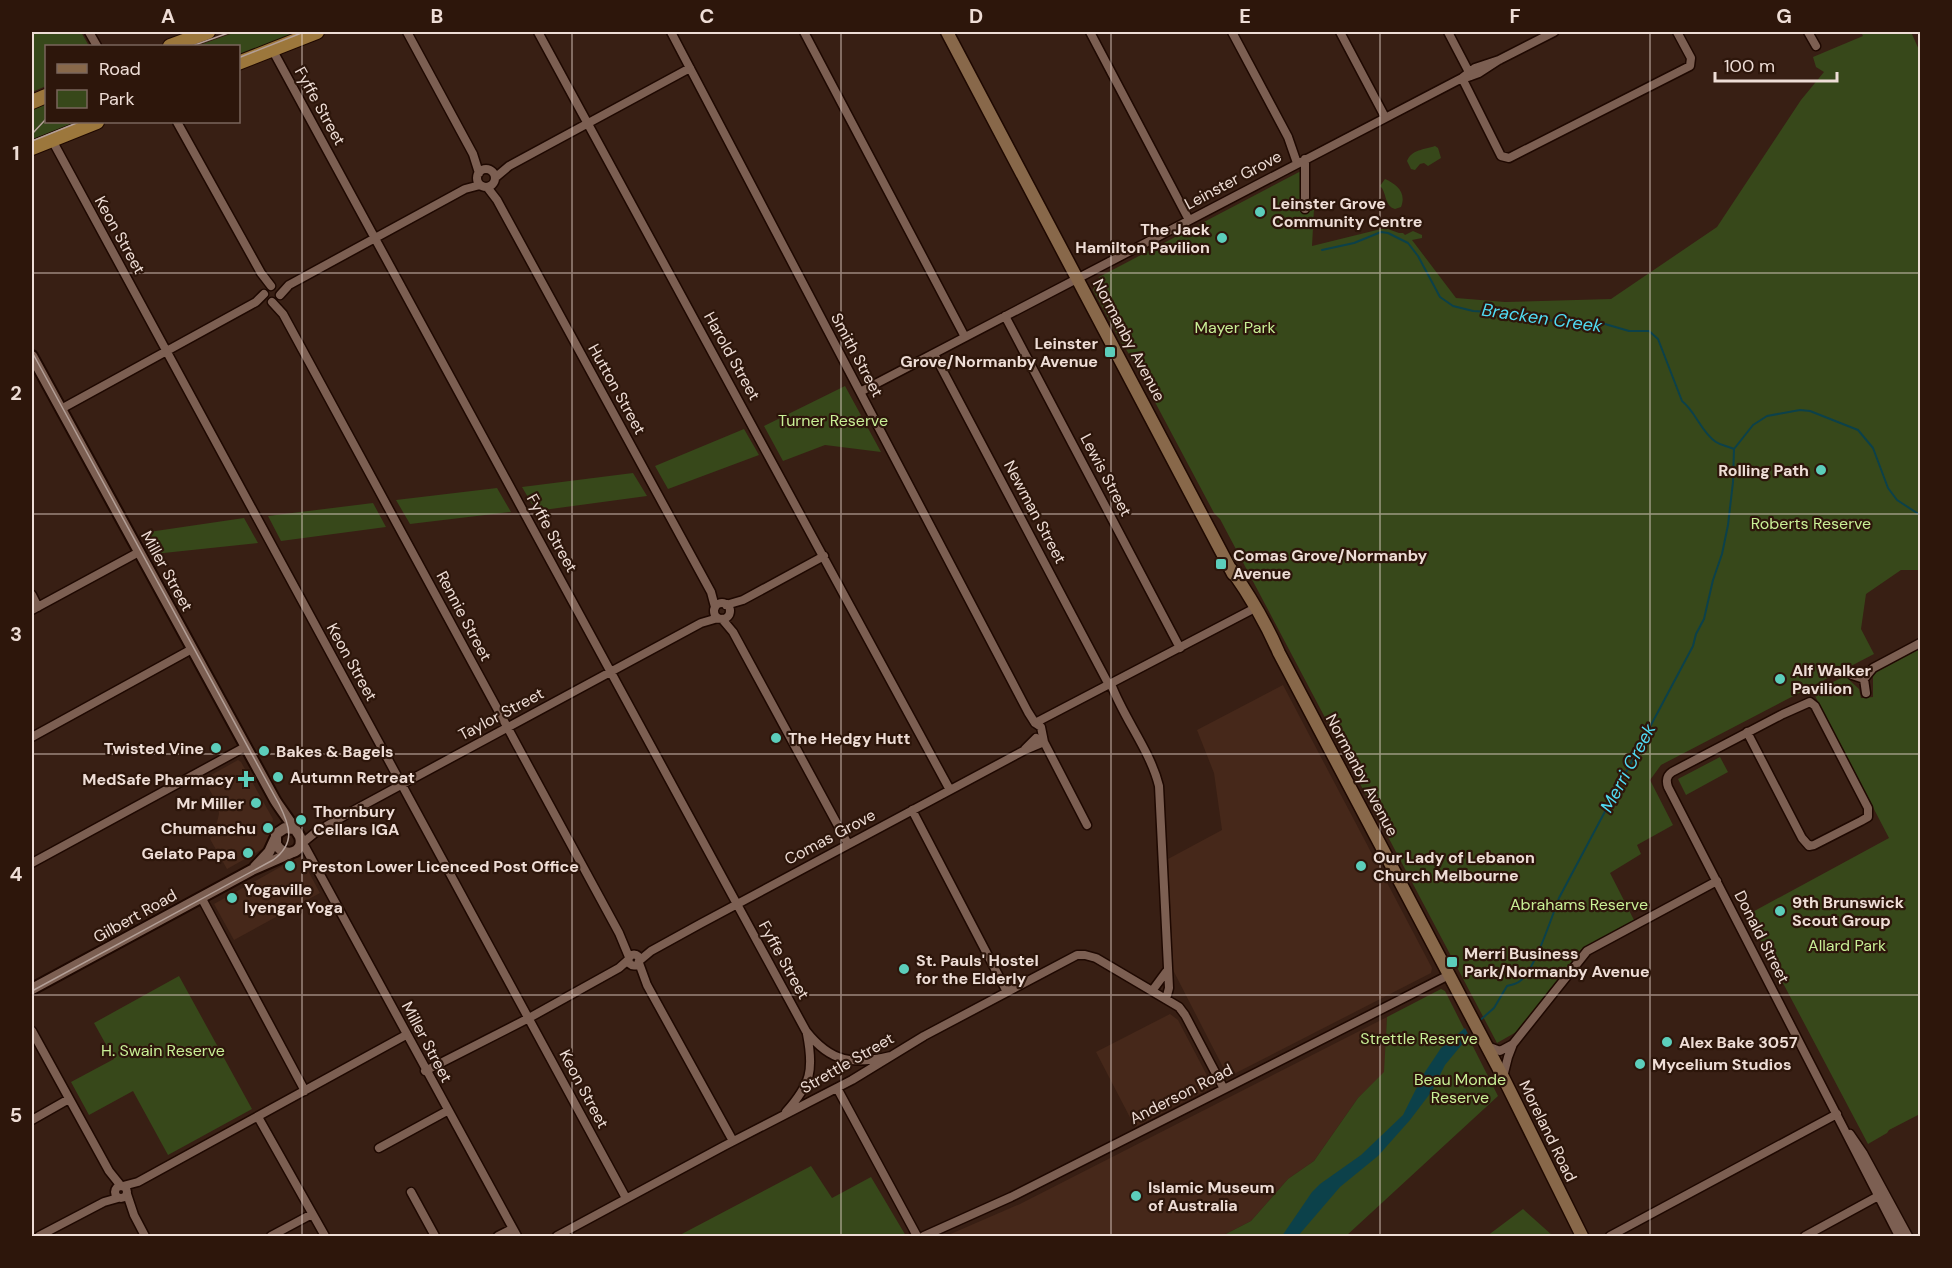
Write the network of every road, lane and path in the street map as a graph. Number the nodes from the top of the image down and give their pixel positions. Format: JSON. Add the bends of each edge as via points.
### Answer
{"nodes":[{"id":1,"x":207,"y":32,"type":"edge"},
{"id":2,"x":317,"y":32,"type":"edge"},
{"id":3,"x":407,"y":32,"type":"edge"},
{"id":4,"x":538,"y":32,"type":"edge"},
{"id":5,"x":671,"y":32,"type":"edge"},
{"id":6,"x":804,"y":32,"type":"edge"},
{"id":7,"x":947,"y":32,"type":"edge"},
{"id":8,"x":1090,"y":32,"type":"edge"},
{"id":9,"x":1232,"y":32,"type":"edge"},
{"id":10,"x":1340,"y":32,"type":"edge"},
{"id":11,"x":1448,"y":32,"type":"edge"},
{"id":12,"x":1554,"y":32,"type":"edge"},
{"id":13,"x":1677,"y":32,"type":"edge"},
{"id":14,"x":1809,"y":32,"type":"edge"},
{"id":15,"x":173,"y":45,"type":"edge"},
{"id":16,"x":1816,"y":46,"type":"dead end"},
{"id":17,"x":272,"y":49,"type":"junction"},
{"id":18,"x":240,"y":62,"type":"edge"},
{"id":19,"x":690,"y":68,"type":"junction"},
{"id":20,"x":1471,"y":74,"type":"junction"},
{"id":21,"x":1462,"y":78,"type":"junction"},
{"id":22,"x":1385,"y":117,"type":"junction"},
{"id":23,"x":94,"y":123,"type":"edge"},
{"id":24,"x":178,"y":123,"type":"edge"},
{"id":25,"x":588,"y":123,"type":"junction"},
{"id":26,"x":52,"y":140,"type":"junction"},
{"id":27,"x":32,"y":148,"type":"edge"},
{"id":28,"x":1302,"y":160,"type":"junction"},
{"id":29,"x":486,"y":178,"type":"junction"},
{"id":30,"x":1305,"y":208,"type":"dead end"},
{"id":31,"x":1189,"y":220,"type":"junction"},
{"id":32,"x":375,"y":238,"type":"junction"},
{"id":33,"x":1078,"y":278,"type":"junction"},
{"id":34,"x":272,"y":294,"type":"junction"},
{"id":35,"x":1005,"y":316,"type":"junction"},
{"id":36,"x":965,"y":337,"type":"junction"},
{"id":37,"x":166,"y":351,"type":"junction"},
{"id":38,"x":934,"y":354,"type":"junction"},
{"id":39,"x":32,"y":356,"type":"edge"},
{"id":40,"x":860,"y":393,"type":"junction"},
{"id":41,"x":61,"y":409,"type":"junction"},
{"id":42,"x":139,"y":552,"type":"junction"},
{"id":43,"x":824,"y":556,"type":"junction"},
{"id":44,"x":32,"y":595,"type":"edge"},
{"id":45,"x":35,"y":608,"type":"edge"},
{"id":46,"x":1254,"y":609,"type":"junction"},
{"id":47,"x":722,"y":611,"type":"junction"},
{"id":48,"x":1920,"y":643,"type":"edge"},
{"id":49,"x":1180,"y":648,"type":"junction"},
{"id":50,"x":192,"y":649,"type":"junction"},
{"id":51,"x":610,"y":672,"type":"junction"},
{"id":52,"x":1852,"y":675,"type":"dead end"},
{"id":53,"x":1864,"y":679,"type":"junction"},
{"id":54,"x":1110,"y":684,"type":"junction"},
{"id":55,"x":1866,"y":693,"type":"dead end"},
{"id":56,"x":1038,"y":725,"type":"junction"},
{"id":57,"x":508,"y":728,"type":"junction"},
{"id":58,"x":1747,"y":732,"type":"junction"},
{"id":59,"x":32,"y":737,"type":"edge"},
{"id":60,"x":1040,"y":740,"type":"junction"},
{"id":61,"x":245,"y":747,"type":"junction"},
{"id":62,"x":402,"y":784,"type":"junction"},
{"id":63,"x":950,"y":790,"type":"junction"},
{"id":64,"x":275,"y":800,"type":"junction"},
{"id":65,"x":912,"y":810,"type":"junction"},
{"id":66,"x":1087,"y":825,"type":"dead end"},
{"id":67,"x":276,"y":835,"type":"junction"},
{"id":68,"x":298,"y":836,"type":"junction"},
{"id":69,"x":848,"y":844,"type":"junction"},
{"id":70,"x":292,"y":853,"type":"junction"},
{"id":71,"x":312,"y":862,"type":"junction"},
{"id":72,"x":32,"y":863,"type":"edge"},
{"id":73,"x":253,"y":869,"type":"junction"},
{"id":74,"x":1717,"y":881,"type":"junction"},
{"id":75,"x":201,"y":897,"type":"junction"},
{"id":76,"x":736,"y":904,"type":"junction"},
{"id":77,"x":634,"y":960,"type":"junction"},
{"id":78,"x":1167,"y":971,"type":"junction"},
{"id":79,"x":1449,"y":975,"type":"junction"},
{"id":80,"x":32,"y":989,"type":"edge"},
{"id":81,"x":1152,"y":991,"type":"junction"},
{"id":82,"x":1007,"y":992,"type":"junction"},
{"id":83,"x":1166,"y":999,"type":"junction"},
{"id":84,"x":1466,"y":1008,"type":"joint"},
{"id":85,"x":529,"y":1018,"type":"junction"},
{"id":86,"x":32,"y":1031,"type":"edge"},
{"id":87,"x":806,"y":1031,"type":"junction"},
{"id":88,"x":406,"y":1035,"type":"junction"},
{"id":89,"x":1486,"y":1044,"type":"junction"},
{"id":90,"x":1513,"y":1044,"type":"junction"},
{"id":91,"x":891,"y":1056,"type":"junction"},
{"id":92,"x":425,"y":1071,"type":"junction"},
{"id":93,"x":1503,"y":1077,"type":"junction"},
{"id":94,"x":837,"y":1088,"type":"junction"},
{"id":95,"x":1224,"y":1089,"type":"junction"},
{"id":96,"x":304,"y":1091,"type":"junction"},
{"id":97,"x":69,"y":1100,"type":"junction"},
{"id":98,"x":447,"y":1111,"type":"junction"},
{"id":99,"x":1837,"y":1114,"type":"junction"},
{"id":100,"x":258,"y":1117,"type":"junction"},
{"id":101,"x":782,"y":1117,"type":"junction"},
{"id":102,"x":32,"y":1120,"type":"edge"},
{"id":103,"x":733,"y":1141,"type":"junction"},
{"id":104,"x":379,"y":1148,"type":"dead end"},
{"id":105,"x":121,"y":1192,"type":"junction"},
{"id":106,"x":411,"y":1192,"type":"dead end"},
{"id":107,"x":1881,"y":1195,"type":"junction"},
{"id":108,"x":626,"y":1198,"type":"junction"},
{"id":109,"x":312,"y":1214,"type":"junction"},
{"id":110,"x":515,"y":1233,"type":"edge"},
{"id":111,"x":39,"y":1236,"type":"edge"},
{"id":112,"x":145,"y":1236,"type":"edge"},
{"id":113,"x":271,"y":1236,"type":"edge"},
{"id":114,"x":325,"y":1236,"type":"edge"},
{"id":115,"x":435,"y":1236,"type":"edge"},
{"id":116,"x":498,"y":1236,"type":"edge"},
{"id":117,"x":557,"y":1236,"type":"edge"},
{"id":118,"x":917,"y":1236,"type":"edge"},
{"id":119,"x":924,"y":1236,"type":"edge"},
{"id":120,"x":1582,"y":1236,"type":"edge"},
{"id":121,"x":1610,"y":1236,"type":"edge"},
{"id":122,"x":1805,"y":1236,"type":"edge"},
{"id":123,"x":1899,"y":1236,"type":"edge"},
{"id":124,"x":1908,"y":1236,"type":"edge"}],
"edges":[{"from":1,"to":15,"type":"highway"},
{"from":2,"to":17,"type":"highway"},
{"from":3,"to":29,"type":"street","name":"Hutton Street"},
{"from":4,"to":25,"type":"street","name":"Harold Street"},
{"from":5,"to":19,"type":"street","name":"Smith Street"},
{"from":6,"to":36,"type":"street"},
{"from":7,"to":33,"type":"main road","name":"Normanby Avenue"},
{"from":8,"to":31,"type":"street"},
{"from":9,"to":28,"type":"street"},
{"from":10,"to":22,"type":"street"},
{"from":11,"to":20,"type":"street"},
{"from":12,"to":20,"type":"street","name":"Leinster Grove"},
{"from":13,"to":21,"type":"street","via":[[1690,66],[1509,158],[1501,156]]},
{"from":14,"to":16,"type":"street"},
{"from":17,"to":18,"type":"highway"},
{"from":17,"to":32,"type":"street","name":"Fyffe Street"},
{"from":19,"to":25,"type":"street"},
{"from":19,"to":40,"type":"street","name":"Smith Street"},
{"from":20,"to":21,"type":"street","name":"Leinster Grove"},
{"from":21,"to":22,"type":"street","name":"Leinster Grove"},
{"from":22,"to":28,"type":"street","name":"Leinster Grove"},
{"from":23,"to":26,"type":"highway"},
{"from":24,"to":34,"type":"street","name":"Rennie Street"},
{"from":25,"to":29,"type":"street"},
{"from":25,"to":43,"type":"street","name":"Harold Street"},
{"from":26,"to":27,"type":"highway"},
{"from":26,"to":37,"type":"street","name":"Keon Street"},
{"from":28,"to":30,"type":"street"},
{"from":28,"to":31,"type":"street","name":"Leinster Grove"},
{"from":29,"to":32,"type":"street"},
{"from":29,"to":47,"type":"street","name":"Hutton Street"},
{"from":31,"to":33,"type":"street","name":"Leinster Grove"},
{"from":32,"to":34,"type":"street"},
{"from":32,"to":51,"type":"street","name":"Fyffe Street"},
{"from":33,"to":35,"type":"street","name":"Leinster Grove"},
{"from":33,"to":46,"type":"main road","name":"Normanby Avenue"},
{"from":34,"to":37,"type":"street"},
{"from":34,"to":57,"type":"street","name":"Rennie Street"},
{"from":35,"to":36,"type":"street","name":"Leinster Grove"},
{"from":35,"to":49,"type":"street","name":"Lewis Street"},
{"from":36,"to":38,"type":"street","name":"Leinster Grove"},
{"from":37,"to":41,"type":"street"},
{"from":37,"to":62,"type":"street","name":"Keon Street"},
{"from":38,"to":40,"type":"street","name":"Leinster Grove"},
{"from":38,"to":54,"type":"street","name":"Newman Street"},
{"from":39,"to":41,"type":"street","name":"Miller Street"},
{"from":40,"to":56,"type":"street","name":"Smith Street"},
{"from":41,"to":42,"type":"street","name":"Miller Street"},
{"from":42,"to":45,"type":"street"},
{"from":42,"to":50,"type":"street","name":"Miller Street"},
{"from":43,"to":47,"type":"street","name":"Taylor Street"},
{"from":43,"to":63,"type":"street","name":"Harold Street"},
{"from":44,"to":45,"type":"street"},
{"from":46,"to":49,"type":"street"},
{"from":46,"to":79,"type":"main road","name":"Normanby Avenue"},
{"from":47,"to":51,"type":"street","name":"Taylor Street"},
{"from":47,"to":69,"type":"street","name":"Hutton Street"},
{"from":48,"to":53,"type":"street","via":[[1873,668]]},
{"from":49,"to":54,"type":"street"},
{"from":50,"to":59,"type":"street"},
{"from":50,"to":61,"type":"street","name":"Miller Street"},
{"from":51,"to":57,"type":"street","name":"Taylor Street"},
{"from":51,"to":76,"type":"street","name":"Fyffe Street"},
{"from":52,"to":53,"type":"street"},
{"from":53,"to":55,"type":"street"},
{"from":54,"to":56,"type":"street","via":[[1040,719]]},
{"from":54,"to":78,"type":"street","name":"Newman Street","via":[[1159,786]]},
{"from":56,"to":60,"type":"street","name":"Smith Street"},
{"from":57,"to":62,"type":"street","name":"Taylor Street"},
{"from":57,"to":77,"type":"street","name":"Rennie Street"},
{"from":58,"to":58,"type":"street","via":[[1810,702],[1868,808],[1868,817],[1809,846]]},
{"from":58,"to":74,"type":"street","name":"Donald Street","via":[[1667,777],[1668,787]]},
{"from":60,"to":63,"type":"street","name":"Comas Grove"},
{"from":60,"to":66,"type":"street","name":"Smith Street"},
{"from":61,"to":64,"type":"street","name":"Miller Street"},
{"from":61,"to":72,"type":"street"},
{"from":62,"to":68,"type":"street","name":"Taylor Street","via":[[316,832]]},
{"from":62,"to":85,"type":"street","name":"Keon Street"},
{"from":63,"to":65,"type":"street","name":"Comas Grove"},
{"from":64,"to":67,"type":"street","name":"Miller Street","via":[[280,821]]},
{"from":64,"to":68,"type":"street","name":"Miller Street"},
{"from":65,"to":69,"type":"street","name":"Comas Grove"},
{"from":65,"to":82,"type":"street"},
{"from":67,"to":68,"type":"street","via":[[285,828]]},
{"from":67,"to":70,"type":"street","via":[[277,848]]},
{"from":67,"to":73,"type":"street","name":"Gilbert Road","via":[[269,852]]},
{"from":68,"to":70,"type":"street","via":[[298,848]]},
{"from":68,"to":71,"type":"street","name":"Miller Street"},
{"from":69,"to":76,"type":"street","name":"Comas Grove"},
{"from":70,"to":71,"type":"street","via":[[302,852]]},
{"from":70,"to":73,"type":"street","name":"Gilbert Road"},
{"from":71,"to":88,"type":"street","name":"Miller Street"},
{"from":73,"to":75,"type":"street","name":"Gilbert Road"},
{"from":74,"to":90,"type":"street","via":[[1587,951]]},
{"from":74,"to":99,"type":"street","name":"Donald Street"},
{"from":75,"to":80,"type":"street","name":"Gilbert Road"},
{"from":75,"to":96,"type":"street"},
{"from":76,"to":77,"type":"street","name":"Comas Grove"},
{"from":76,"to":87,"type":"street","name":"Fyffe Street"},
{"from":77,"to":85,"type":"street","name":"Comas Grove"},
{"from":77,"to":103,"type":"street","name":"Rennie Street"},
{"from":78,"to":81,"type":"street"},
{"from":78,"to":83,"type":"street","name":"Newman Street"},
{"from":79,"to":84,"type":"main road","name":"Normanby Avenue"},
{"from":79,"to":95,"type":"street","name":"Anderson Road"},
{"from":81,"to":82,"type":"street","name":"Strettle Street","via":[[1096,958],[1081,955]]},
{"from":81,"to":83,"type":"street"},
{"from":82,"to":91,"type":"street","name":"Strettle Street"},
{"from":83,"to":95,"type":"street","via":[[1185,1015]]},
{"from":84,"to":89,"type":"main road","name":"Moreland Road"},
{"from":85,"to":92,"type":"street","name":"Comas Grove"},
{"from":85,"to":108,"type":"street","name":"Keon Street"},
{"from":86,"to":97,"type":"street"},
{"from":87,"to":91,"type":"street","name":"Fyffe Street","via":[[826,1052],[843,1060],[864,1062]]},
{"from":87,"to":101,"type":"street","name":"Fyffe Street","via":[[811,1072],[804,1089]]},
{"from":88,"to":92,"type":"street","name":"Miller Street"},
{"from":88,"to":96,"type":"street"},
{"from":89,"to":90,"type":"street","via":[[1500,1051]]},
{"from":89,"to":93,"type":"main road","name":"Moreland Road"},
{"from":90,"to":93,"type":"street"},
{"from":91,"to":94,"type":"street","name":"Strettle Street"},
{"from":92,"to":98,"type":"street","name":"Miller Street"},
{"from":93,"to":120,"type":"main road","name":"Moreland Road"},
{"from":94,"to":101,"type":"street","name":"Strettle Street"},
{"from":94,"to":118,"type":"street"},
{"from":95,"to":119,"type":"street","name":"Anderson Road","via":[[1011,1197]]},
{"from":96,"to":100,"type":"street"},
{"from":97,"to":102,"type":"street"},
{"from":97,"to":105,"type":"street"},
{"from":98,"to":104,"type":"street"},
{"from":98,"to":110,"type":"street","name":"Miller Street"},
{"from":99,"to":107,"type":"street","name":"Donald Street","via":[[1863,1153]]},
{"from":99,"to":121,"type":"street"},
{"from":100,"to":105,"type":"street"},
{"from":100,"to":109,"type":"street"},
{"from":101,"to":103,"type":"street","name":"Strettle Street"},
{"from":103,"to":108,"type":"street","name":"Strettle Street"},
{"from":105,"to":111,"type":"street"},
{"from":105,"to":112,"type":"street"},
{"from":106,"to":115,"type":"street"},
{"from":107,"to":122,"type":"street"},
{"from":107,"to":123,"type":"street","name":"Donald Street"},
{"from":107,"to":124,"type":"street","name":"Donald Street"},
{"from":108,"to":117,"type":"street","name":"Strettle Street"},
{"from":109,"to":113,"type":"street"},
{"from":109,"to":114,"type":"street"},
{"from":110,"to":116,"type":"street"}]}
